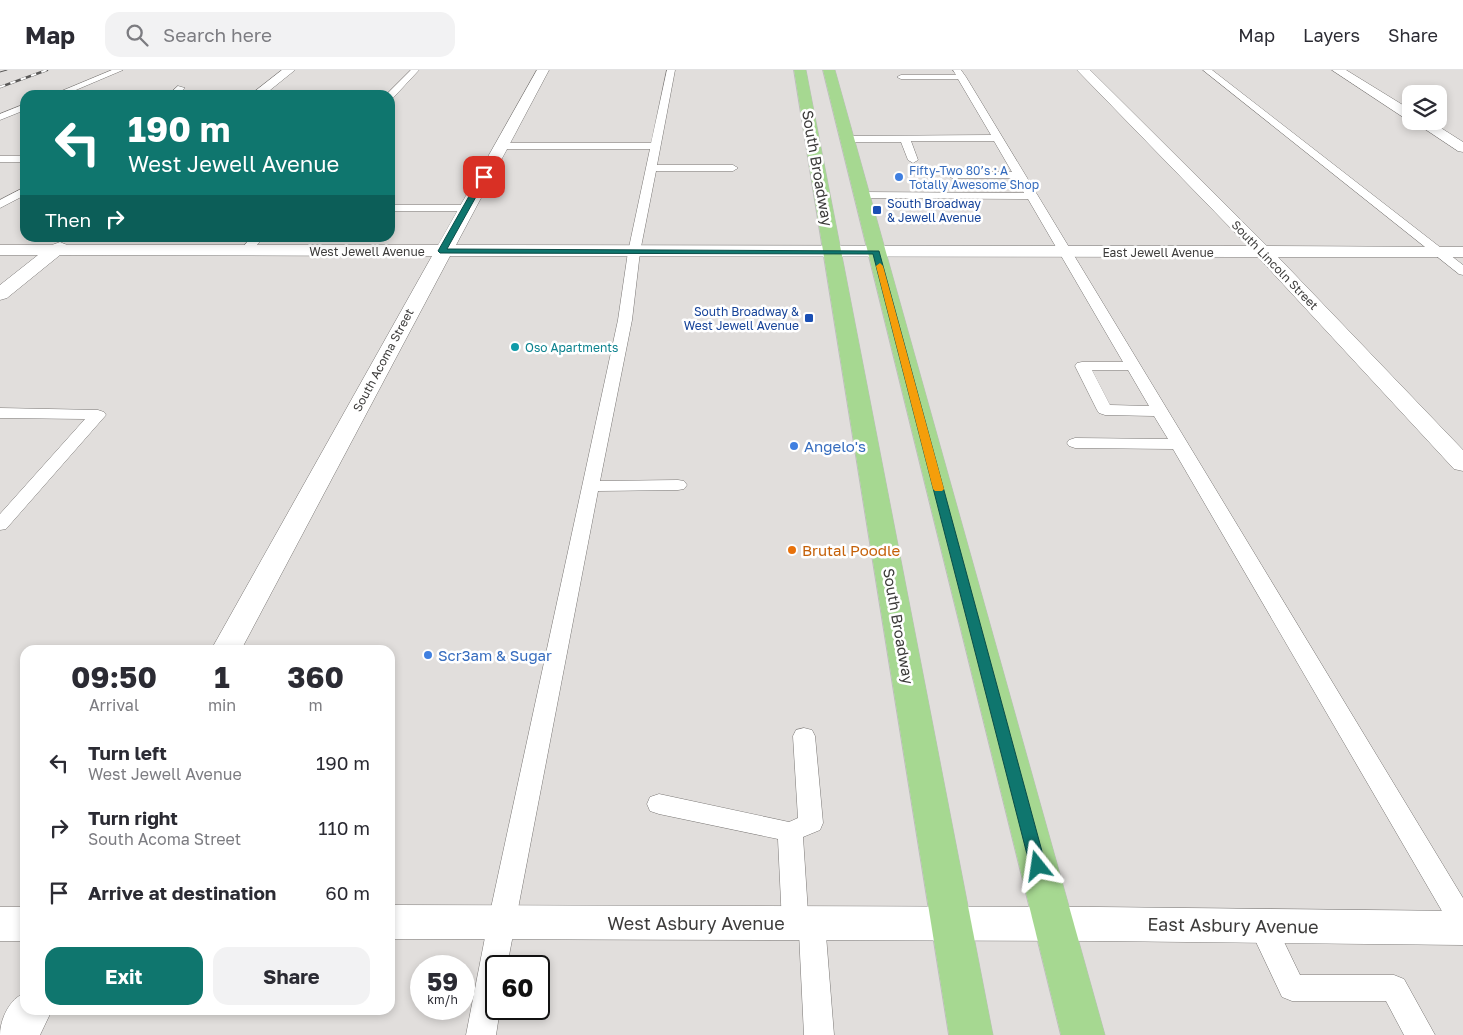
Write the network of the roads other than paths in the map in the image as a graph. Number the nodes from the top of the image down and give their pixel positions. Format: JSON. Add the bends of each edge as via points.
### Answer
{"nodes":[{"id":1,"x":119,"y":70,"type":"edge"},
{"id":2,"x":289,"y":70,"type":"edge"},
{"id":3,"x":414,"y":70,"type":"edge"},
{"id":4,"x":543,"y":70,"type":"edge"},
{"id":5,"x":671,"y":70,"type":"edge"},
{"id":6,"x":800,"y":70,"type":"edge"},
{"id":7,"x":829,"y":70,"type":"edge"},
{"id":8,"x":1083,"y":70,"type":"edge"},
{"id":9,"x":1207,"y":70,"type":"edge"},
{"id":10,"x":1338,"y":70,"type":"edge"},
{"id":11,"x":959,"y":74,"type":"edge"},
{"id":12,"x":901,"y":78,"type":"dead end"},
{"id":13,"x":181,"y":88,"type":"dead end"},
{"id":14,"x":69,"y":90,"type":"edge"},
{"id":15,"x":178,"y":90,"type":"edge"},
{"id":16,"x":263,"y":90,"type":"edge"},
{"id":17,"x":395,"y":91,"type":"edge"},
{"id":18,"x":20,"y":109,"type":"edge"},
{"id":19,"x":1402,"y":110,"type":"edge"},
{"id":20,"x":2,"y":116,"type":"edge"},
{"id":21,"x":20,"y":116,"type":"edge"},
{"id":22,"x":1434,"y":130,"type":"edge"},
{"id":23,"x":847,"y":138,"type":"junction"},
{"id":24,"x":905,"y":138,"type":"junction"},
{"id":25,"x":998,"y":138,"type":"junction"},
{"id":26,"x":501,"y":146,"type":"junction"},
{"id":27,"x":655,"y":146,"type":"junction"},
{"id":28,"x":1463,"y":148,"type":"edge"},
{"id":29,"x":0,"y":159,"type":"edge"},
{"id":30,"x":20,"y":159,"type":"edge"},
{"id":31,"x":912,"y":160,"type":"dead end"},
{"id":32,"x":651,"y":168,"type":"junction"},
{"id":33,"x":734,"y":168,"type":"dead end"},
{"id":34,"x":0,"y":169,"type":"edge"},
{"id":35,"x":952,"y":175,"type":"dead end"},
{"id":36,"x":1020,"y":175,"type":"junction"},
{"id":37,"x":20,"y":193,"type":"edge"},
{"id":38,"x":861,"y":195,"type":"junction"},
{"id":39,"x":1032,"y":196,"type":"junction"},
{"id":40,"x":0,"y":205,"type":"edge"},
{"id":41,"x":395,"y":208,"type":"edge"},
{"id":42,"x":466,"y":208,"type":"junction"},
{"id":43,"x":67,"y":242,"type":"edge"},
{"id":44,"x":253,"y":242,"type":"edge"},
{"id":45,"x":0,"y":250,"type":"edge"},
{"id":46,"x":55,"y":251,"type":"junction"},
{"id":47,"x":245,"y":251,"type":"junction"},
{"id":48,"x":442,"y":251,"type":"junction"},
{"id":49,"x":634,"y":252,"type":"junction"},
{"id":50,"x":854,"y":252,"type":"junction"},
{"id":51,"x":1065,"y":252,"type":"junction"},
{"id":52,"x":1263,"y":252,"type":"junction"},
{"id":53,"x":1438,"y":252,"type":"junction"},
{"id":54,"x":1463,"y":252,"type":"edge"},
{"id":55,"x":1463,"y":271,"type":"edge"},
{"id":56,"x":0,"y":294,"type":"edge"},
{"id":57,"x":1133,"y":366,"type":"junction"},
{"id":58,"x":1159,"y":411,"type":"junction"},
{"id":59,"x":0,"y":413,"type":"edge"},
{"id":60,"x":1075,"y":443,"type":"dead end"},
{"id":61,"x":1179,"y":444,"type":"junction"},
{"id":62,"x":1463,"y":464,"type":"edge"},
{"id":63,"x":678,"y":485,"type":"dead end"},
{"id":64,"x":591,"y":486,"type":"junction"},
{"id":65,"x":0,"y":525,"type":"edge"},
{"id":66,"x":229,"y":645,"type":"edge"},
{"id":67,"x":804,"y":736,"type":"dead end"},
{"id":68,"x":658,"y":804,"type":"dead end"},
{"id":69,"x":790,"y":832,"type":"junction"},
{"id":70,"x":395,"y":922,"type":"edge"},
{"id":71,"x":501,"y":922,"type":"junction"},
{"id":72,"x":1463,"y":922,"type":"edge"},
{"id":73,"x":803,"y":923,"type":"junction"},
{"id":74,"x":0,"y":924,"type":"edge"},
{"id":75,"x":20,"y":924,"type":"edge"},
{"id":76,"x":952,"y":924,"type":"junction"},
{"id":77,"x":1003,"y":924,"type":"joint"},
{"id":78,"x":1053,"y":924,"type":"junction"},
{"id":79,"x":1262,"y":926,"type":"junction"},
{"id":80,"x":1463,"y":928,"type":"edge"},
{"id":81,"x":28,"y":1015,"type":"edge"},
{"id":82,"x":17,"y":1035,"type":"edge"},
{"id":83,"x":481,"y":1035,"type":"edge"},
{"id":84,"x":819,"y":1035,"type":"edge"},
{"id":85,"x":971,"y":1035,"type":"edge"},
{"id":86,"x":1082,"y":1035,"type":"edge"},
{"id":87,"x":1420,"y":1035,"type":"edge"}],
"edges":[{"from":1,"to":14,"type":"lane"},
{"from":2,"to":16,"type":"street"},
{"from":3,"to":17,"type":"lane"},
{"from":4,"to":26,"type":"street","name":"South Acoma Street"},
{"from":5,"to":27,"type":"lane"},
{"from":6,"to":50,"type":"main road","name":"South Broadway"},
{"from":7,"to":23,"type":"main road","name":"South Broadway"},
{"from":8,"to":52,"type":"street","name":"South Lincoln Street"},
{"from":9,"to":53,"type":"lane"},
{"from":10,"to":19,"type":"street"},
{"from":11,"to":12,"type":"lane"},
{"from":11,"to":25,"type":"lane"},
{"from":13,"to":15,"type":"lane"},
{"from":18,"to":20,"type":"lane"},
{"from":20,"to":21,"type":"lane"},
{"from":22,"to":28,"type":"street"},
{"from":23,"to":24,"type":"lane"},
{"from":23,"to":38,"type":"main road","name":"South Broadway"},
{"from":24,"to":25,"type":"lane"},
{"from":24,"to":31,"type":"lane"},
{"from":25,"to":36,"type":"lane"},
{"from":26,"to":27,"type":"lane"},
{"from":26,"to":42,"type":"street","name":"South Acoma Street"},
{"from":27,"to":32,"type":"lane"},
{"from":29,"to":30,"type":"lane"},
{"from":30,"to":34,"type":"lane"},
{"from":32,"to":33,"type":"lane"},
{"from":32,"to":49,"type":"lane"},
{"from":35,"to":36,"type":"lane"},
{"from":36,"to":39,"type":"lane"},
{"from":37,"to":40,"type":"lane"},
{"from":38,"to":39,"type":"lane"},
{"from":38,"to":50,"type":"main road","name":"South Broadway"},
{"from":39,"to":51,"type":"lane"},
{"from":41,"to":42,"type":"lane"},
{"from":42,"to":48,"type":"street","name":"South Acoma Street"},
{"from":43,"to":46,"type":"street"},
{"from":44,"to":47,"type":"lane"},
{"from":45,"to":46,"type":"street","name":"West Jewell Avenue"},
{"from":46,"to":47,"type":"street","name":"West Jewell Avenue"},
{"from":46,"to":56,"type":"street"},
{"from":47,"to":48,"type":"street","name":"West Jewell Avenue"},
{"from":48,"to":49,"type":"street","name":"West Jewell Avenue"},
{"from":48,"to":66,"type":"street","name":"South Acoma Street"},
{"from":49,"to":50,"type":"street","name":"West Jewell Avenue"},
{"from":49,"to":64,"type":"lane","via":[[625,320]]},
{"from":50,"to":51,"type":"street","name":"East Jewell Avenue"},
{"from":50,"to":76,"type":"main road","name":"South Broadway"},
{"from":50,"to":78,"type":"main road","name":"South Broadway"},
{"from":51,"to":52,"type":"street","name":"East Jewell Avenue"},
{"from":51,"to":57,"type":"lane"},
{"from":52,"to":53,"type":"street","name":"East Jewell Avenue"},
{"from":52,"to":62,"type":"street","name":"South Lincoln Street"},
{"from":53,"to":54,"type":"street","name":"East Jewell Avenue"},
{"from":53,"to":55,"type":"lane"},
{"from":57,"to":58,"type":"lane"},
{"from":57,"to":58,"type":"lane","via":[[1082,366],[1105,410]]},
{"from":58,"to":61,"type":"lane"},
{"from":59,"to":65,"type":"lane","via":[[98,415]]},
{"from":60,"to":61,"type":"lane"},
{"from":61,"to":72,"type":"lane"},
{"from":63,"to":64,"type":"lane"},
{"from":64,"to":71,"type":"lane"},
{"from":67,"to":69,"type":"lane","via":[[811,823]]},
{"from":68,"to":69,"type":"lane"},
{"from":69,"to":73,"type":"lane"},
{"from":70,"to":71,"type":"street","name":"West Asbury Avenue"},
{"from":71,"to":73,"type":"street","name":"West Asbury Avenue"},
{"from":71,"to":83,"type":"lane"},
{"from":73,"to":76,"type":"street","name":"West Asbury Avenue"},
{"from":73,"to":84,"type":"lane"},
{"from":74,"to":75,"type":"street"},
{"from":76,"to":77,"type":"street","name":"West Asbury Avenue"},
{"from":76,"to":85,"type":"main road","name":"South Broadway"},
{"from":77,"to":78,"type":"street","name":"East Asbury Avenue"},
{"from":78,"to":79,"type":"street","name":"East Asbury Avenue"},
{"from":78,"to":86,"type":"main road","name":"South Broadway"},
{"from":79,"to":80,"type":"street","name":"East Asbury Avenue"},
{"from":79,"to":87,"type":"lane","via":[[1292,988],[1394,988]]},
{"from":81,"to":82,"type":"street"}]}
